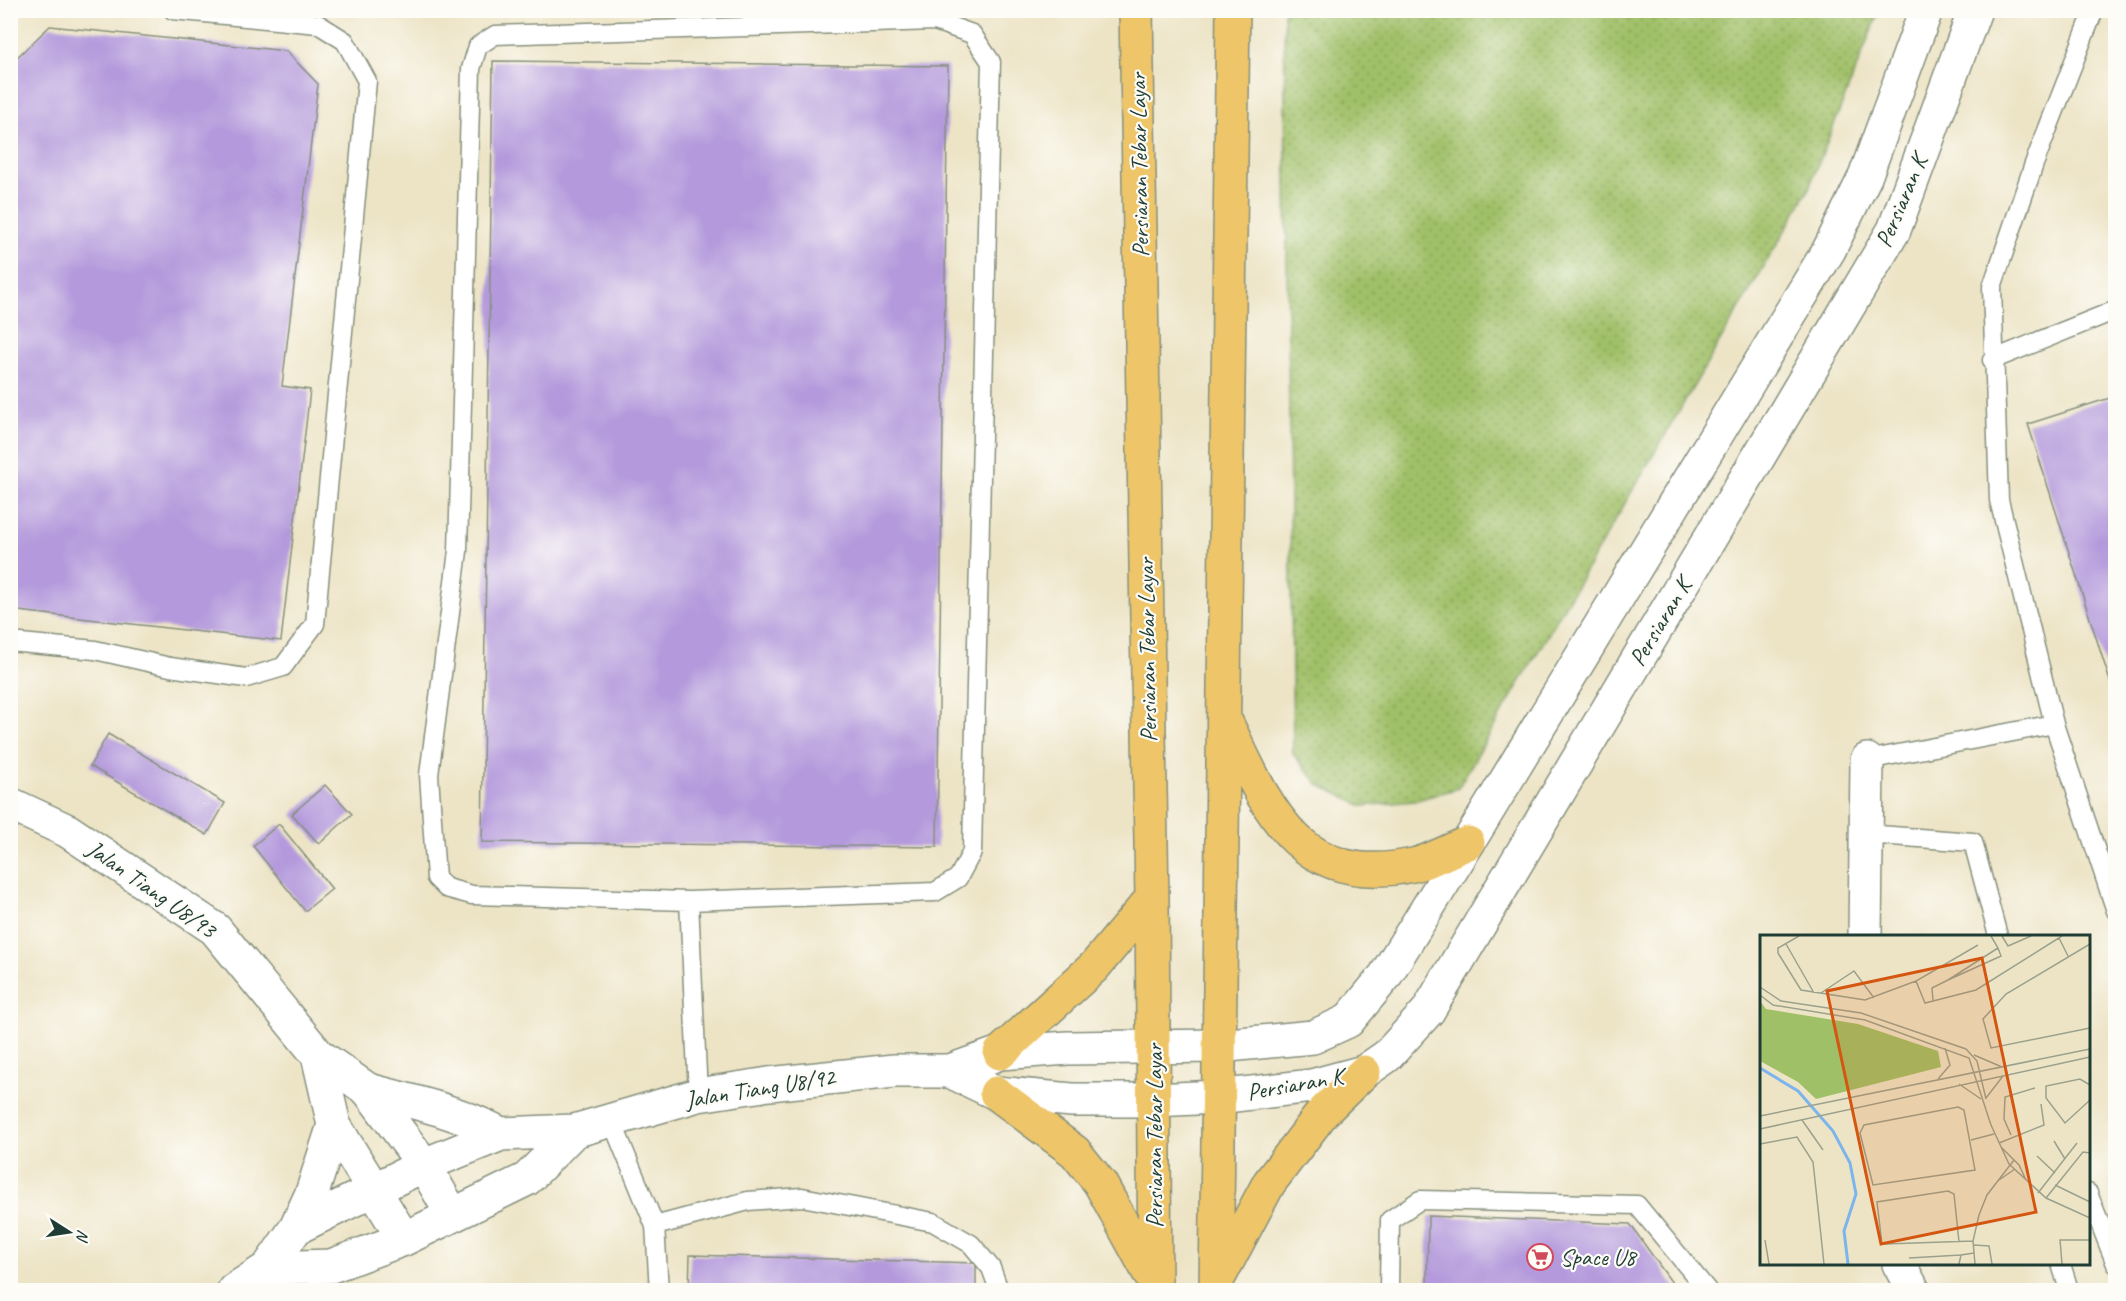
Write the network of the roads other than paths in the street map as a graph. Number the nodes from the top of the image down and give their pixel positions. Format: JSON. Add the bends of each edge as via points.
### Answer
{"nodes":[{"id":1,"x":173,"y":10,"type":"edge"},
{"id":2,"x":1136,"y":10,"type":"edge"},
{"id":3,"x":1233,"y":10,"type":"edge"},
{"id":4,"x":1926,"y":10,"type":"edge"},
{"id":5,"x":1975,"y":10,"type":"edge"},
{"id":6,"x":2094,"y":10,"type":"edge"},
{"id":7,"x":2115,"y":310,"type":"edge"},
{"id":8,"x":1992,"y":360,"type":"junction"},
{"id":9,"x":10,"y":642,"type":"edge"},
{"id":10,"x":1224,"y":717,"type":"junction"},
{"id":11,"x":2054,"y":724,"type":"junction"},
{"id":12,"x":1867,"y":760,"type":"joint"},
{"id":13,"x":10,"y":804,"type":"edge"},
{"id":14,"x":1865,"y":834,"type":"junction"},
{"id":15,"x":1468,"y":843,"type":"junction"},
{"id":16,"x":1152,"y":898,"type":"junction"},
{"id":17,"x":689,"y":901,"type":"junction"},
{"id":18,"x":2115,"y":911,"type":"edge"},
{"id":19,"x":1865,"y":935,"type":"edge"},
{"id":20,"x":1998,"y":935,"type":"edge"},
{"id":21,"x":1153,"y":1046,"type":"junction"},
{"id":22,"x":1218,"y":1046,"type":"junction"},
{"id":23,"x":1000,"y":1053,"type":"junction"},
{"id":24,"x":318,"y":1055,"type":"junction"},
{"id":25,"x":950,"y":1071,"type":"junction"},
{"id":26,"x":1364,"y":1072,"type":"junction"},
{"id":27,"x":368,"y":1090,"type":"junction"},
{"id":28,"x":996,"y":1092,"type":"junction"},
{"id":29,"x":698,"y":1095,"type":"junction"},
{"id":30,"x":1217,"y":1096,"type":"junction"},
{"id":31,"x":1154,"y":1100,"type":"junction"},
{"id":32,"x":611,"y":1119,"type":"junction"},
{"id":33,"x":334,"y":1125,"type":"junction"},
{"id":34,"x":574,"y":1131,"type":"junction"},
{"id":35,"x":501,"y":1134,"type":"junction"},
{"id":36,"x":424,"y":1166,"type":"junction"},
{"id":37,"x":373,"y":1189,"type":"junction"},
{"id":38,"x":2090,"y":1197,"type":"edge"},
{"id":39,"x":452,"y":1214,"type":"junction"},
{"id":40,"x":655,"y":1226,"type":"junction"},
{"id":41,"x":296,"y":1228,"type":"junction"},
{"id":42,"x":404,"y":1239,"type":"junction"},
{"id":43,"x":2115,"y":1264,"type":"edge"},
{"id":44,"x":1900,"y":1265,"type":"edge"},
{"id":45,"x":2062,"y":1265,"type":"edge"},
{"id":46,"x":268,"y":1268,"type":"junction"},
{"id":47,"x":1155,"y":1287,"type":"edge"},
{"id":48,"x":1216,"y":1287,"type":"edge"},
{"id":49,"x":234,"y":1290,"type":"edge"},
{"id":50,"x":659,"y":1290,"type":"edge"},
{"id":51,"x":999,"y":1290,"type":"edge"},
{"id":52,"x":1389,"y":1290,"type":"edge"},
{"id":53,"x":1707,"y":1290,"type":"edge"},
{"id":54,"x":1913,"y":1290,"type":"edge"},
{"id":55,"x":2069,"y":1290,"type":"edge"}],
"edges":[{"from":1,"to":9,"type":"lane","via":[[318,24],[345,41],[367,81],[315,624],[283,667],[246,678],[170,667],[95,650]]},
{"from":2,"to":16,"type":"main road","name":"Persiaran Tebar Layar"},
{"from":3,"to":10,"type":"main road"},
{"from":4,"to":15,"type":"street","name":"Persiaran K","via":[[1865,177],[1829,250]]},
{"from":5,"to":26,"type":"street","name":"Persiaran K","via":[[1894,230],[1428,1011],[1387,1056]]},
{"from":6,"to":8,"type":"lane","via":[[2034,164],[1992,287]]},
{"from":7,"to":8,"type":"lane"},
{"from":8,"to":11,"type":"lane","via":[[1999,500]]},
{"from":10,"to":15,"type":"main road","via":[[1263,799],[1295,841],[1324,860],[1368,871],[1414,865]]},
{"from":10,"to":22,"type":"main road"},
{"from":11,"to":12,"type":"lane"},
{"from":11,"to":18,"type":"lane"},
{"from":12,"to":14,"type":"street"},
{"from":13,"to":24,"type":"street","name":"Jalan Tiang U8/93","via":[[68,831],[215,929]]},
{"from":14,"to":19,"type":"street"},
{"from":14,"to":20,"type":"lane","via":[[1973,842]]},
{"from":15,"to":22,"type":"street","name":"Persiaran K","via":[[1384,976],[1348,1021],[1313,1037]]},
{"from":16,"to":21,"type":"main road","name":"Persiaran Tebar Layar"},
{"from":16,"to":23,"type":"main road","via":[[1094,967]]},
{"from":17,"to":17,"type":"lane","via":[[472,895],[446,888],[436,878],[429,775],[458,551],[471,69],[478,46],[495,35],[935,21],[972,34],[991,62],[972,852],[958,878],[935,892]]},
{"from":17,"to":29,"type":"lane"},
{"from":21,"to":22,"type":"street","name":"Persiaran K"},
{"from":21,"to":23,"type":"street","name":"Persiaran K"},
{"from":21,"to":31,"type":"main road","name":"Persiaran Tebar Layar"},
{"from":22,"to":30,"type":"main road"},
{"from":23,"to":25,"type":"street","name":"Persiaran K"},
{"from":24,"to":27,"type":"street","name":"Jalan Tiang U8/93"},
{"from":24,"to":33,"type":"street","name":"Jalan Tiang U8/93"},
{"from":25,"to":28,"type":"street","name":"Persiaran K"},
{"from":25,"to":29,"type":"street","name":"Jalan Tiang U8/92","via":[[840,1076]]},
{"from":26,"to":30,"type":"street","name":"Persiaran K","via":[[1312,1086]]},
{"from":26,"to":48,"type":"main road","via":[[1323,1112],[1269,1183]]},
{"from":27,"to":35,"type":"street","via":[[447,1111]]},
{"from":27,"to":36,"type":"street","name":"Jalan Tiang U8/93"},
{"from":28,"to":31,"type":"street","name":"Persiaran K","via":[[1072,1100]]},
{"from":28,"to":47,"type":"main road","via":[[1082,1160],[1116,1210]]},
{"from":29,"to":32,"type":"street","name":"Jalan Tiang U8/92"},
{"from":30,"to":31,"type":"street","name":"Persiaran K"},
{"from":30,"to":48,"type":"main road"},
{"from":31,"to":47,"type":"main road","name":"Persiaran Tebar Layar"},
{"from":32,"to":34,"type":"street","name":"Jalan Tiang U8/92"},
{"from":32,"to":40,"type":"lane"},
{"from":33,"to":37,"type":"street","name":"Jalan Tiang U8/93"},
{"from":33,"to":41,"type":"street"},
{"from":34,"to":35,"type":"street","name":"Jalan Tiang U8/92"},
{"from":34,"to":39,"type":"street","name":"Jalan Tiang U8/92","via":[[527,1179]]},
{"from":35,"to":36,"type":"street","name":"Jalan Tiang U8/92"},
{"from":36,"to":37,"type":"street","name":"Jalan Tiang U8/92"},
{"from":36,"to":39,"type":"street","name":"Jalan Tiang U8/93"},
{"from":37,"to":41,"type":"street","name":"Jalan Tiang U8/92"},
{"from":37,"to":42,"type":"street","name":"Jalan Tiang U8/93"},
{"from":38,"to":43,"type":"lane"},
{"from":39,"to":42,"type":"street","name":"Jalan Tiang U8/92"},
{"from":40,"to":50,"type":"lane"},
{"from":40,"to":51,"type":"lane","via":[[748,1201],[802,1197],[824,1201],[933,1222],[971,1244],[991,1268]]},
{"from":41,"to":46,"type":"street","name":"Jalan Tiang U8/92"},
{"from":42,"to":46,"type":"street","name":"Jalan Tiang U8/92","via":[[331,1266]]},
{"from":44,"to":54,"type":"street"},
{"from":45,"to":55,"type":"lane"},
{"from":46,"to":49,"type":"street","name":"Jalan Tiang U8/92"},
{"from":52,"to":53,"type":"lane","via":[[1390,1220],[1420,1200],[1637,1205]]}]}
